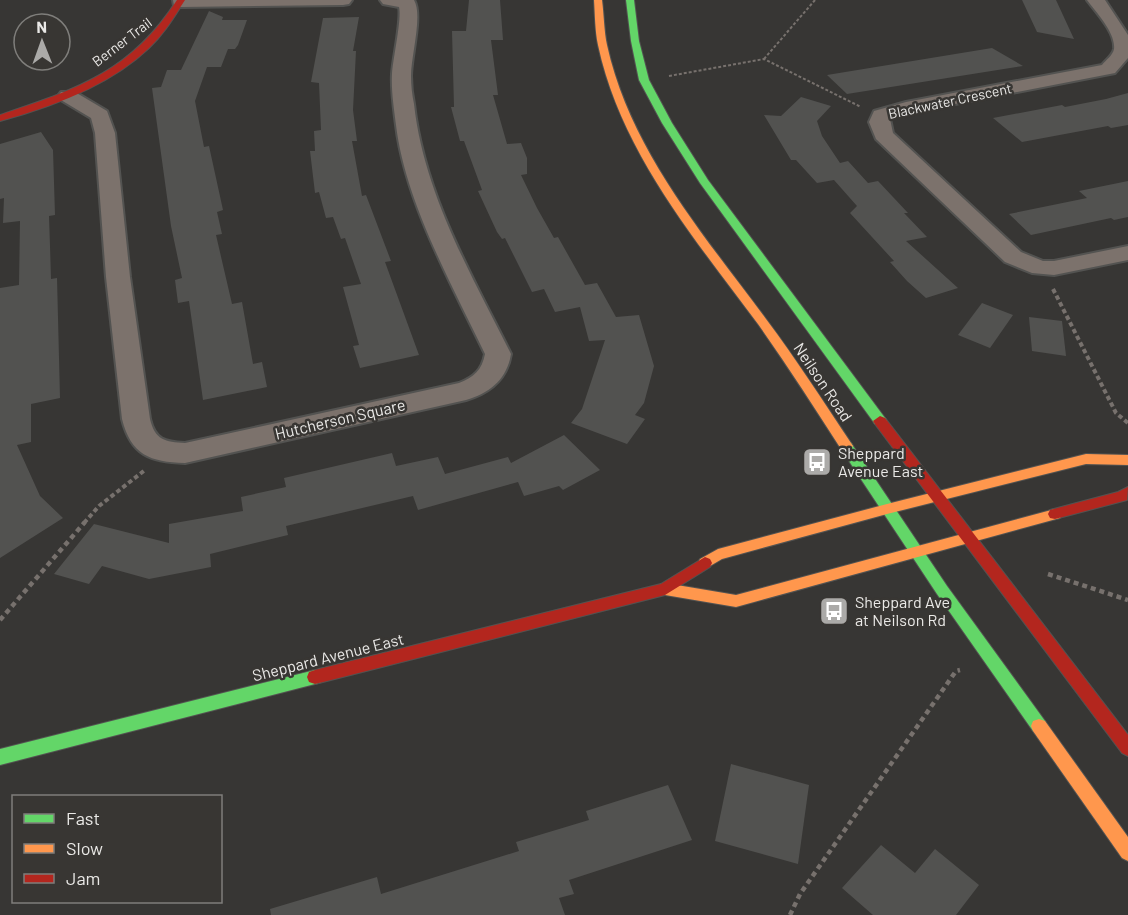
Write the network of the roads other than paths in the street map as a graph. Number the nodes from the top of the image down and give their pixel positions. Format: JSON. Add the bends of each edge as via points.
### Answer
{"nodes":[{"id":1,"x":343,"y":0,"type":"edge"},
{"id":2,"x":389,"y":0,"type":"edge"},
{"id":3,"x":598,"y":0,"type":"edge"},
{"id":4,"x":630,"y":0,"type":"edge"},
{"id":5,"x":1096,"y":0,"type":"edge"},
{"id":6,"x":181,"y":1,"type":"edge"},
{"id":7,"x":68,"y":96,"type":"junction"},
{"id":8,"x":0,"y":117,"type":"edge"},
{"id":9,"x":1128,"y":253,"type":"edge"},
{"id":10,"x":1128,"y":460,"type":"edge"},
{"id":11,"x":1128,"y":492,"type":"edge"},
{"id":12,"x":938,"y":497,"type":"junction"},
{"id":13,"x":887,"y":509,"type":"junction"},
{"id":14,"x":970,"y":537,"type":"junction"},
{"id":15,"x":916,"y":552,"type":"junction"},
{"id":16,"x":664,"y":589,"type":"junction"},
{"id":17,"x":1128,"y":748,"type":"edge"},
{"id":18,"x":0,"y":757,"type":"edge"},
{"id":19,"x":1128,"y":852,"type":"edge"}],
"edges":[{"from":1,"to":6,"type":"street"},
{"from":2,"to":7,"type":"street","name":"Hutcherson Square","via":[[407,3],[410,14],[401,78],[406,127],[418,173],[441,239],[498,354],[497,367],[479,386],[466,391],[185,453],[167,453],[148,446],[139,434],[102,122],[100,115]]},
{"from":3,"to":13,"type":"main road","name":"Neilson Road","via":[[598,26],[608,72],[638,142]]},
{"from":4,"to":12,"type":"main road","name":"Neilson Road","via":[[644,80],[668,123],[704,181]]},
{"from":5,"to":9,"type":"street","name":"Blackwater Crescent","via":[[1124,48],[1108,69],[906,108],[881,116],[879,122],[883,135],[1013,257],[1040,268],[1072,266]]},
{"from":6,"to":7,"type":"main road","name":"Berner Trail","via":[[168,26],[144,49]]},
{"from":7,"to":8,"type":"main road","name":"Berner Trail"},
{"from":10,"to":12,"type":"main road","name":"Sheppard Avenue East","via":[[1086,459]]},
{"from":11,"to":14,"type":"main road","name":"Sheppard Avenue East"},
{"from":12,"to":13,"type":"main road","name":"Sheppard Avenue East"},
{"from":12,"to":14,"type":"main road","name":"Neilson Road"},
{"from":13,"to":15,"type":"main road","name":"Neilson Road"},
{"from":13,"to":16,"type":"main road","name":"Sheppard Avenue East","via":[[717,555]]},
{"from":14,"to":15,"type":"main road","name":"Sheppard Avenue East"},
{"from":14,"to":17,"type":"main road","name":"Neilson Road"},
{"from":15,"to":16,"type":"main road","name":"Sheppard Avenue East","via":[[736,601]]},
{"from":15,"to":19,"type":"main road","name":"Neilson Road"},
{"from":16,"to":18,"type":"main road","name":"Sheppard Avenue East"}]}
